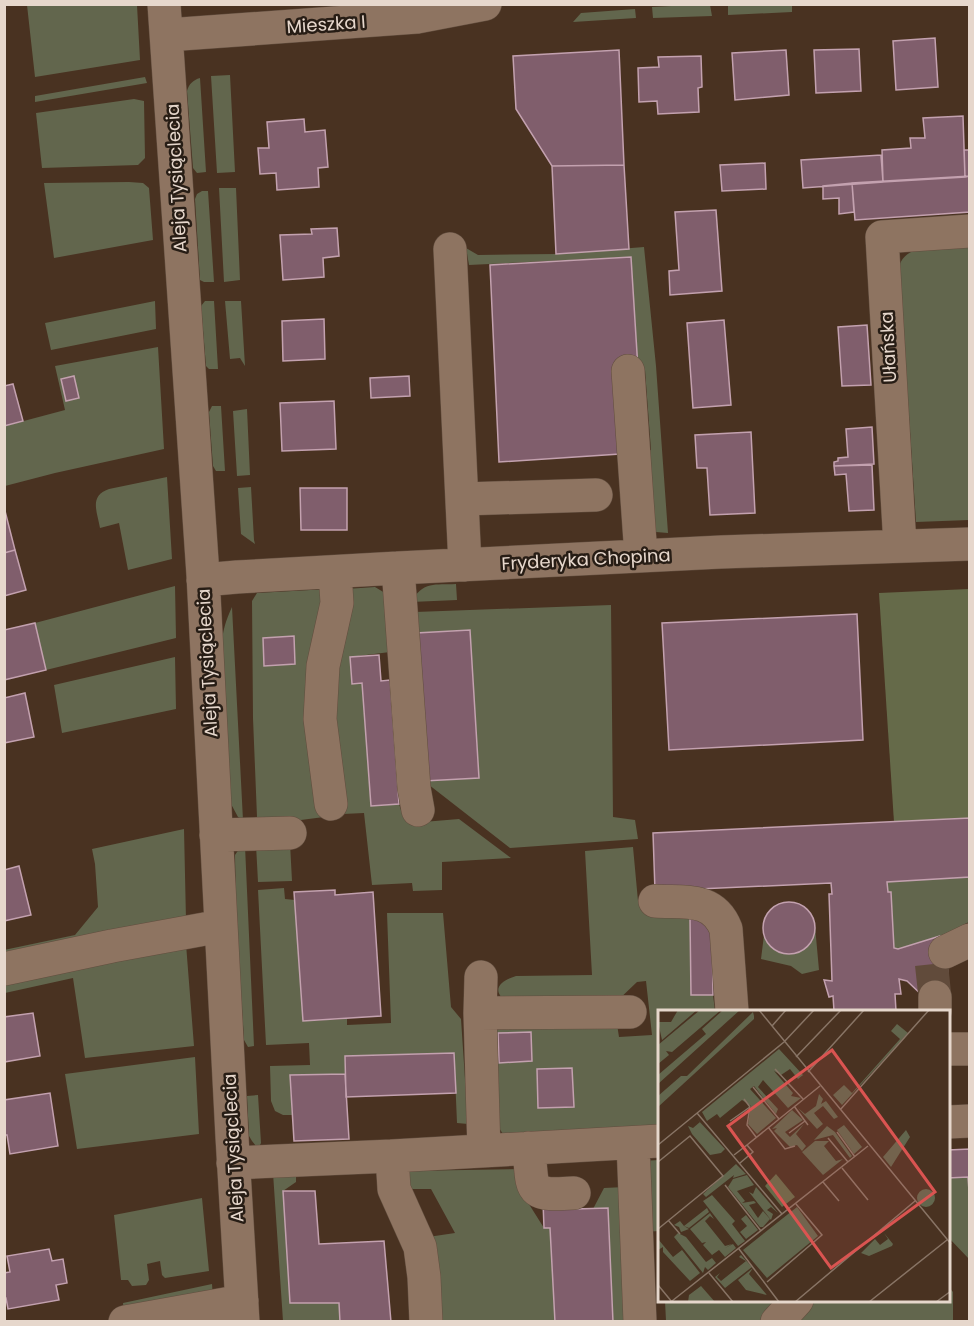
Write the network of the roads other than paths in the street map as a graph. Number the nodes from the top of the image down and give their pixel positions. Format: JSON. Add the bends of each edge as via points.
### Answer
{"nodes":[{"id":1,"x":485,"y":4,"type":"edge"},
{"id":2,"x":166,"y":20,"type":"edge"},
{"id":3,"x":969,"y":231,"type":"edge"},
{"id":4,"x":450,"y":249,"type":"dead end"},
{"id":5,"x":628,"y":371,"type":"dead end"},
{"id":6,"x":596,"y":495,"type":"dead end"},
{"id":7,"x":463,"y":499,"type":"junction"},
{"id":8,"x":969,"y":544,"type":"edge"},
{"id":9,"x":900,"y":546,"type":"junction"},
{"id":10,"x":641,"y":556,"type":"junction"},
{"id":11,"x":465,"y":565,"type":"junction"},
{"id":12,"x":398,"y":568,"type":"junction"},
{"id":13,"x":335,"y":572,"type":"junction"},
{"id":14,"x":203,"y":580,"type":"junction"},
{"id":15,"x":331,"y":804,"type":"dead end"},
{"id":16,"x":418,"y":810,"type":"dead end"},
{"id":17,"x":290,"y":833,"type":"dead end"},
{"id":18,"x":216,"y":835,"type":"junction"},
{"id":19,"x":655,"y":901,"type":"dead end"},
{"id":20,"x":221,"y":926,"type":"junction"},
{"id":21,"x":4,"y":969,"type":"edge"},
{"id":22,"x":481,"y":977,"type":"dead end"},
{"id":23,"x":732,"y":1010,"type":"edge"},
{"id":24,"x":630,"y":1012,"type":"dead end"},
{"id":25,"x":480,"y":1013,"type":"junction"},
{"id":26,"x":969,"y":1048,"type":"edge"},
{"id":27,"x":950,"y":1049,"type":"edge"},
{"id":28,"x":969,"y":1121,"type":"edge"},
{"id":29,"x":950,"y":1122,"type":"edge"},
{"id":30,"x":646,"y":1142,"type":"edge"},
{"id":31,"x":529,"y":1149,"type":"junction"},
{"id":32,"x":484,"y":1150,"type":"junction"},
{"id":33,"x":392,"y":1156,"type":"junction"},
{"id":34,"x":233,"y":1162,"type":"junction"},
{"id":35,"x":574,"y":1193,"type":"dead end"},
{"id":36,"x":795,"y":1302,"type":"edge"},
{"id":37,"x":242,"y":1311,"type":"edge"},
{"id":38,"x":125,"y":1322,"type":"edge"},
{"id":39,"x":426,"y":1322,"type":"edge"},
{"id":40,"x":640,"y":1322,"type":"edge"},
{"id":41,"x":777,"y":1322,"type":"edge"}],
"edges":[{"from":1,"to":2,"type":"street","name":"Mieszka I","via":[[417,17]]},
{"from":2,"to":14,"type":"street","name":"Aleja Tysiąclecia"},
{"from":3,"to":9,"type":"street","name":"Ułańska","via":[[882,237]]},
{"from":4,"to":7,"type":"street"},
{"from":5,"to":10,"type":"street"},
{"from":6,"to":7,"type":"street"},
{"from":7,"to":11,"type":"street"},
{"from":8,"to":9,"type":"street","name":"Fryderyka Chopina"},
{"from":9,"to":10,"type":"street","name":"Fryderyka Chopina"},
{"from":10,"to":11,"type":"street","name":"Fryderyka Chopina"},
{"from":11,"to":12,"type":"street","name":"Fryderyka Chopina"},
{"from":12,"to":13,"type":"street","name":"Fryderyka Chopina"},
{"from":12,"to":16,"type":"street"},
{"from":13,"to":14,"type":"street","name":"Fryderyka Chopina"},
{"from":13,"to":15,"type":"street","via":[[338,603],[323,666],[320,719]]},
{"from":14,"to":18,"type":"street","name":"Aleja Tysiąclecia"},
{"from":17,"to":18,"type":"street"},
{"from":18,"to":20,"type":"street","name":"Aleja Tysiąclecia"},
{"from":19,"to":23,"type":"street","via":[[707,905],[723,920]]},
{"from":20,"to":21,"type":"street"},
{"from":20,"to":34,"type":"street","name":"Aleja Tysiąclecia"},
{"from":22,"to":25,"type":"street"},
{"from":24,"to":25,"type":"street"},
{"from":25,"to":32,"type":"street"},
{"from":26,"to":27,"type":"street"},
{"from":28,"to":29,"type":"street"},
{"from":30,"to":31,"type":"street"},
{"from":30,"to":40,"type":"street"},
{"from":31,"to":32,"type":"street"},
{"from":31,"to":35,"type":"street","via":[[533,1186],[538,1191]]},
{"from":32,"to":33,"type":"street"},
{"from":33,"to":34,"type":"street"},
{"from":33,"to":39,"type":"street","via":[[394,1189],[420,1247]]},
{"from":34,"to":37,"type":"street","name":"Aleja Tysiąclecia"},
{"from":36,"to":41,"type":"street"},
{"from":37,"to":38,"type":"street"}]}
